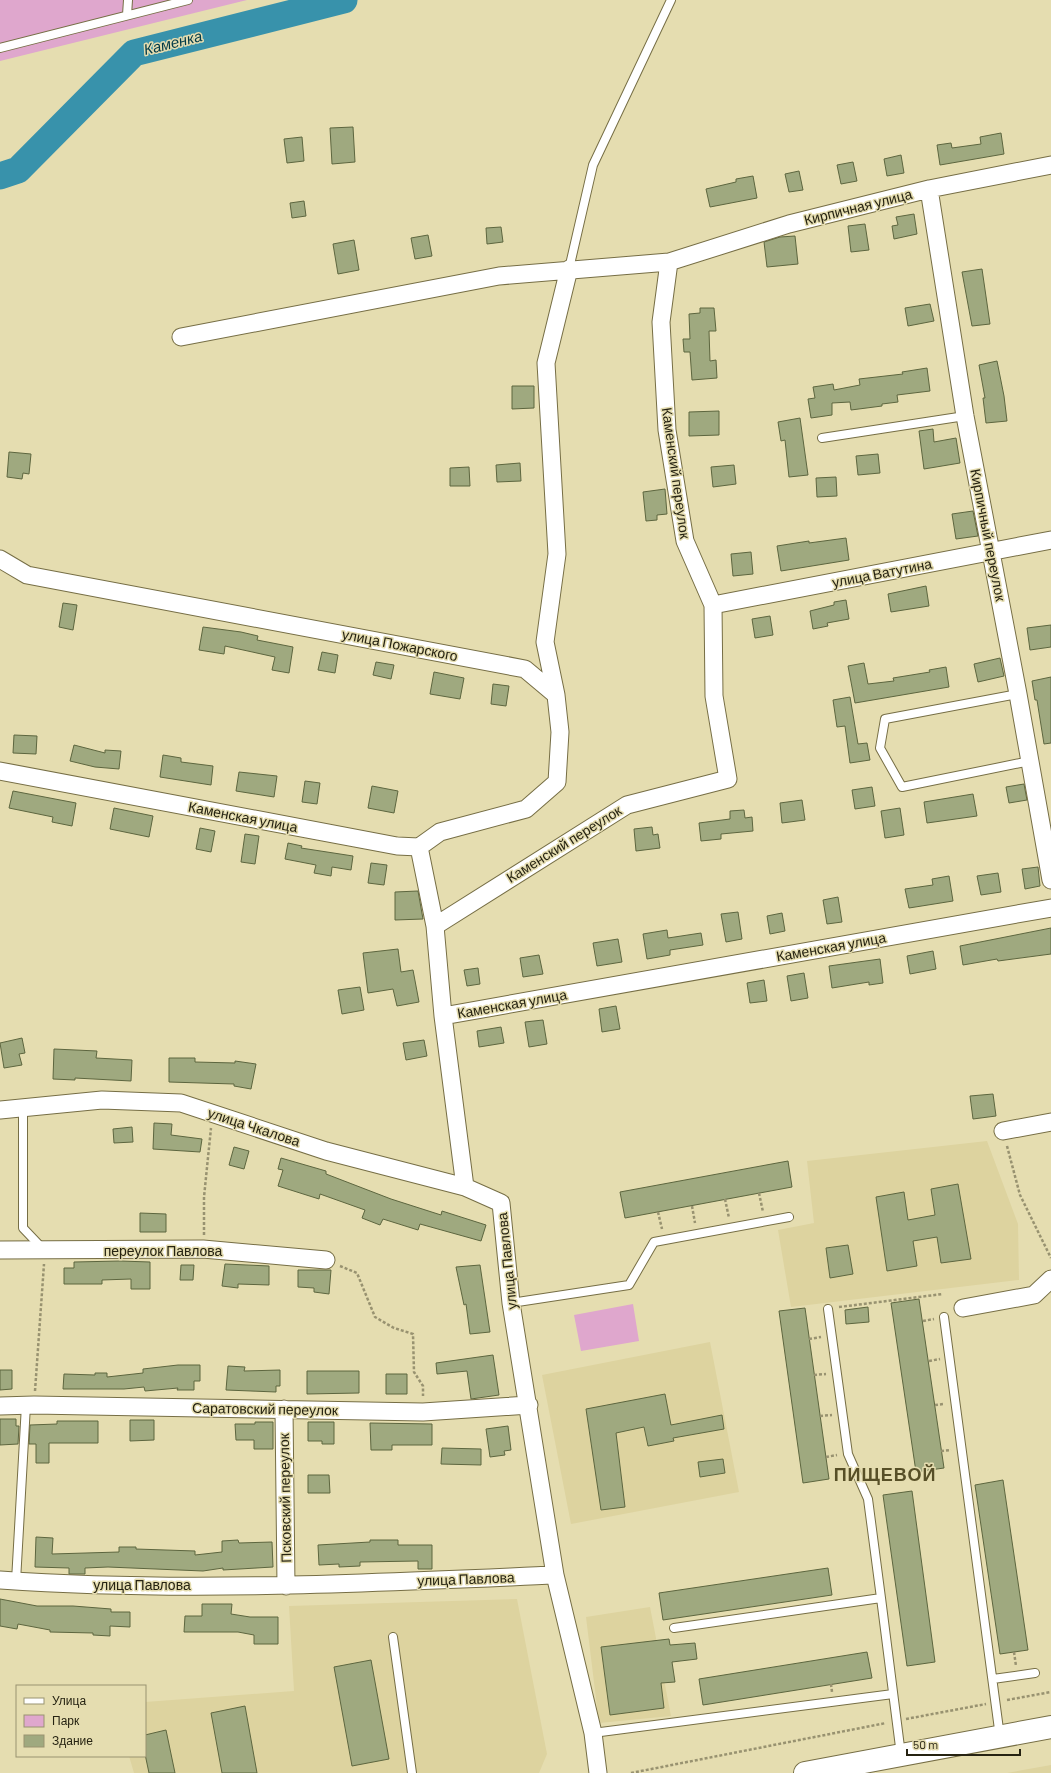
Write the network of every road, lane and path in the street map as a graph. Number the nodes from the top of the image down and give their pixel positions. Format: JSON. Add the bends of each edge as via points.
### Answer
{"nodes":[{"id":1,"x":128,"y":0,"type":"edge"},
{"id":2,"x":188,"y":0,"type":"edge"},
{"id":3,"x":671,"y":0,"type":"edge"},
{"id":4,"x":127,"y":15,"type":"junction"},
{"id":5,"x":0,"y":48,"type":"edge"},
{"id":6,"x":1051,"y":165,"type":"edge"},
{"id":7,"x":930,"y":188,"type":"junction"},
{"id":8,"x":669,"y":262,"type":"junction"},
{"id":9,"x":569,"y":269,"type":"junction"},
{"id":10,"x":181,"y":337,"type":"dead end"},
{"id":11,"x":964,"y":416,"type":"junction"},
{"id":12,"x":822,"y":438,"type":"dead end"},
{"id":13,"x":1051,"y":540,"type":"edge"},
{"id":14,"x":991,"y":552,"type":"junction"},
{"id":15,"x":0,"y":559,"type":"edge"},
{"id":16,"x":712,"y":605,"type":"junction"},
{"id":17,"x":1018,"y":694,"type":"junction"},
{"id":18,"x":556,"y":695,"type":"junction"},
{"id":19,"x":1030,"y":761,"type":"junction"},
{"id":20,"x":0,"y":771,"type":"edge"},
{"id":21,"x":419,"y":847,"type":"junction"},
{"id":22,"x":1051,"y":880,"type":"edge"},
{"id":23,"x":1051,"y":908,"type":"edge"},
{"id":24,"x":435,"y":926,"type":"junction"},
{"id":25,"x":443,"y":1016,"type":"junction"},
{"id":26,"x":22,"y":1108,"type":"junction"},
{"id":27,"x":0,"y":1110,"type":"edge"},
{"id":28,"x":214,"y":1114,"type":"junction"},
{"id":29,"x":1051,"y":1122,"type":"edge"},
{"id":30,"x":1003,"y":1131,"type":"joint"},
{"id":31,"x":465,"y":1187,"type":"junction"},
{"id":32,"x":759,"y":1193,"type":"dead end"},
{"id":33,"x":725,"y":1199,"type":"dead end"},
{"id":34,"x":501,"y":1203,"type":"joint"},
{"id":35,"x":692,"y":1206,"type":"dead end"},
{"id":36,"x":658,"y":1212,"type":"dead end"},
{"id":37,"x":788,"y":1217,"type":"dead end"},
{"id":38,"x":764,"y":1221,"type":"junction"},
{"id":39,"x":731,"y":1228,"type":"junction"},
{"id":40,"x":697,"y":1234,"type":"junction"},
{"id":41,"x":664,"y":1240,"type":"junction"},
{"id":42,"x":203,"y":1249,"type":"junction"},
{"id":43,"x":0,"y":1250,"type":"edge"},
{"id":44,"x":45,"y":1251,"type":"junction"},
{"id":45,"x":1051,"y":1258,"type":"edge"},
{"id":46,"x":326,"y":1260,"type":"joint"},
{"id":47,"x":1051,"y":1279,"type":"edge"},
{"id":48,"x":943,"y":1294,"type":"dead end"},
{"id":49,"x":511,"y":1303,"type":"junction"},
{"id":50,"x":963,"y":1308,"type":"dead end"},
{"id":51,"x":828,"y":1309,"type":"joint"},
{"id":52,"x":944,"y":1317,"type":"dead end"},
{"id":53,"x":30,"y":1405,"type":"junction"},
{"id":54,"x":529,"y":1405,"type":"junction"},
{"id":55,"x":0,"y":1406,"type":"edge"},
{"id":56,"x":284,"y":1409,"type":"junction"},
{"id":57,"x":423,"y":1412,"type":"junction"},
{"id":58,"x":555,"y":1575,"type":"junction"},
{"id":59,"x":8,"y":1581,"type":"edge"},
{"id":60,"x":286,"y":1586,"type":"junction"},
{"id":61,"x":880,"y":1598,"type":"junction"},
{"id":62,"x":674,"y":1628,"type":"dead end"},
{"id":63,"x":393,"y":1637,"type":"dead end"},
{"id":64,"x":1035,"y":1673,"type":"dead end"},
{"id":65,"x":993,"y":1679,"type":"junction"},
{"id":66,"x":1051,"y":1692,"type":"edge"},
{"id":67,"x":893,"y":1694,"type":"junction"},
{"id":68,"x":996,"y":1702,"type":"junction"},
{"id":69,"x":897,"y":1721,"type":"junction"},
{"id":70,"x":1051,"y":1727,"type":"edge"},
{"id":71,"x":593,"y":1733,"type":"junction"},
{"id":72,"x":1000,"y":1737,"type":"junction"},
{"id":73,"x":901,"y":1756,"type":"junction"},
{"id":74,"x":412,"y":1773,"type":"edge"},
{"id":75,"x":598,"y":1773,"type":"edge"},
{"id":76,"x":631,"y":1773,"type":"edge"},
{"id":77,"x":806,"y":1773,"type":"edge"}],
"edges":[{"from":1,"to":4,"type":"lane"},
{"from":2,"to":4,"type":"lane"},
{"from":3,"to":9,"type":"lane","via":[[593,165]]},
{"from":4,"to":5,"type":"lane"},
{"from":6,"to":7,"type":"street","name":"Кирпичная улица"},
{"from":7,"to":8,"type":"street","name":"Кирпичная улица","via":[[789,224]]},
{"from":7,"to":11,"type":"street","name":"Кирпичный переулок"},
{"from":8,"to":9,"type":"street","name":"Кирпичная улица"},
{"from":8,"to":16,"type":"street","name":"Каменский переулок","via":[[661,322],[667,430],[685,541]]},
{"from":9,"to":10,"type":"street","name":"Кирпичная улица","via":[[499,276]]},
{"from":9,"to":18,"type":"street","via":[[546,363],[557,554],[545,642]]},
{"from":11,"to":12,"type":"lane"},
{"from":11,"to":14,"type":"street","name":"Кирпичный переулок"},
{"from":13,"to":14,"type":"street","name":"улица Ватутина"},
{"from":14,"to":16,"type":"street","name":"улица Ватутина"},
{"from":14,"to":17,"type":"street","name":"Кирпичный переулок"},
{"from":15,"to":18,"type":"street","name":"улица Пожарского","via":[[27,575],[525,669]]},
{"from":16,"to":24,"type":"street","name":"Каменский переулок","via":[[714,696],[728,779],[627,805]]},
{"from":17,"to":19,"type":"street","name":"Кирпичный переулок"},
{"from":17,"to":19,"type":"lane","via":[[885,719],[880,748],[902,787]]},
{"from":18,"to":21,"type":"street","via":[[560,732],[557,782],[526,809],[440,832]]},
{"from":19,"to":22,"type":"street","name":"Кирпичный переулок"},
{"from":20,"to":21,"type":"street","name":"Каменская улица","via":[[397,846]]},
{"from":21,"to":24,"type":"street","name":"Каменская улица"},
{"from":23,"to":25,"type":"street","name":"Каменская улица"},
{"from":24,"to":25,"type":"street","name":"Каменская улица"},
{"from":25,"to":31,"type":"street"},
{"from":26,"to":27,"type":"street","name":"улица Чкалова"},
{"from":26,"to":28,"type":"street","name":"улица Чкалова","via":[[102,1100],[181,1104]]},
{"from":26,"to":44,"type":"lane","via":[[23,1228]]},
{"from":28,"to":31,"type":"street","name":"улица Чкалова","via":[[326,1150]]},
{"from":28,"to":42,"type":"path","via":[[208,1151]]},
{"from":29,"to":30,"type":"street"},
{"from":30,"to":45,"type":"path","via":[[1020,1195]]},
{"from":31,"to":34,"type":"street","name":"улица Чкалова"},
{"from":32,"to":38,"type":"path"},
{"from":33,"to":39,"type":"path"},
{"from":34,"to":49,"type":"street","name":"улица Павлова"},
{"from":35,"to":40,"type":"path"},
{"from":36,"to":41,"type":"path"},
{"from":37,"to":38,"type":"lane"},
{"from":38,"to":39,"type":"lane"},
{"from":39,"to":40,"type":"lane"},
{"from":40,"to":41,"type":"lane"},
{"from":41,"to":49,"type":"lane","via":[[654,1242],[629,1285]]},
{"from":42,"to":44,"type":"street","name":"переулок Павлова"},
{"from":42,"to":46,"type":"street","name":"переулок Павлова"},
{"from":43,"to":44,"type":"street","name":"переулок Павлова"},
{"from":44,"to":53,"type":"path"},
{"from":46,"to":57,"type":"path","via":[[357,1273],[375,1317],[394,1328],[414,1334],[414,1372],[423,1386]]},
{"from":47,"to":50,"type":"street","via":[[1034,1295]]},
{"from":48,"to":51,"type":"path"},
{"from":49,"to":54,"type":"street","name":"улица Павлова"},
{"from":51,"to":61,"type":"lane","via":[[848,1454],[868,1499]]},
{"from":52,"to":65,"type":"lane"},
{"from":53,"to":55,"type":"street","name":"Саратовский переулок"},
{"from":53,"to":56,"type":"street","name":"Саратовский переулок"},
{"from":53,"to":59,"type":"lane"},
{"from":54,"to":57,"type":"street","name":"Саратовский переулок"},
{"from":54,"to":58,"type":"street","name":"улица Павлова"},
{"from":56,"to":57,"type":"street","name":"Саратовский переулок"},
{"from":56,"to":60,"type":"street","name":"Псковский переулок"},
{"from":58,"to":60,"type":"street","name":"улица Павлова"},
{"from":58,"to":71,"type":"street"},
{"from":59,"to":60,"type":"street","name":"улица Павлова","via":[[62,1585]]},
{"from":61,"to":62,"type":"lane"},
{"from":61,"to":67,"type":"lane"},
{"from":63,"to":74,"type":"lane"},
{"from":64,"to":65,"type":"lane"},
{"from":65,"to":68,"type":"lane"},
{"from":66,"to":68,"type":"path"},
{"from":67,"to":69,"type":"lane"},
{"from":67,"to":71,"type":"lane"},
{"from":68,"to":69,"type":"path"},
{"from":68,"to":72,"type":"lane"},
{"from":69,"to":73,"type":"lane"},
{"from":69,"to":76,"type":"path"},
{"from":70,"to":72,"type":"main road"},
{"from":71,"to":75,"type":"street"},
{"from":72,"to":73,"type":"main road"},
{"from":73,"to":77,"type":"main road"}]}
